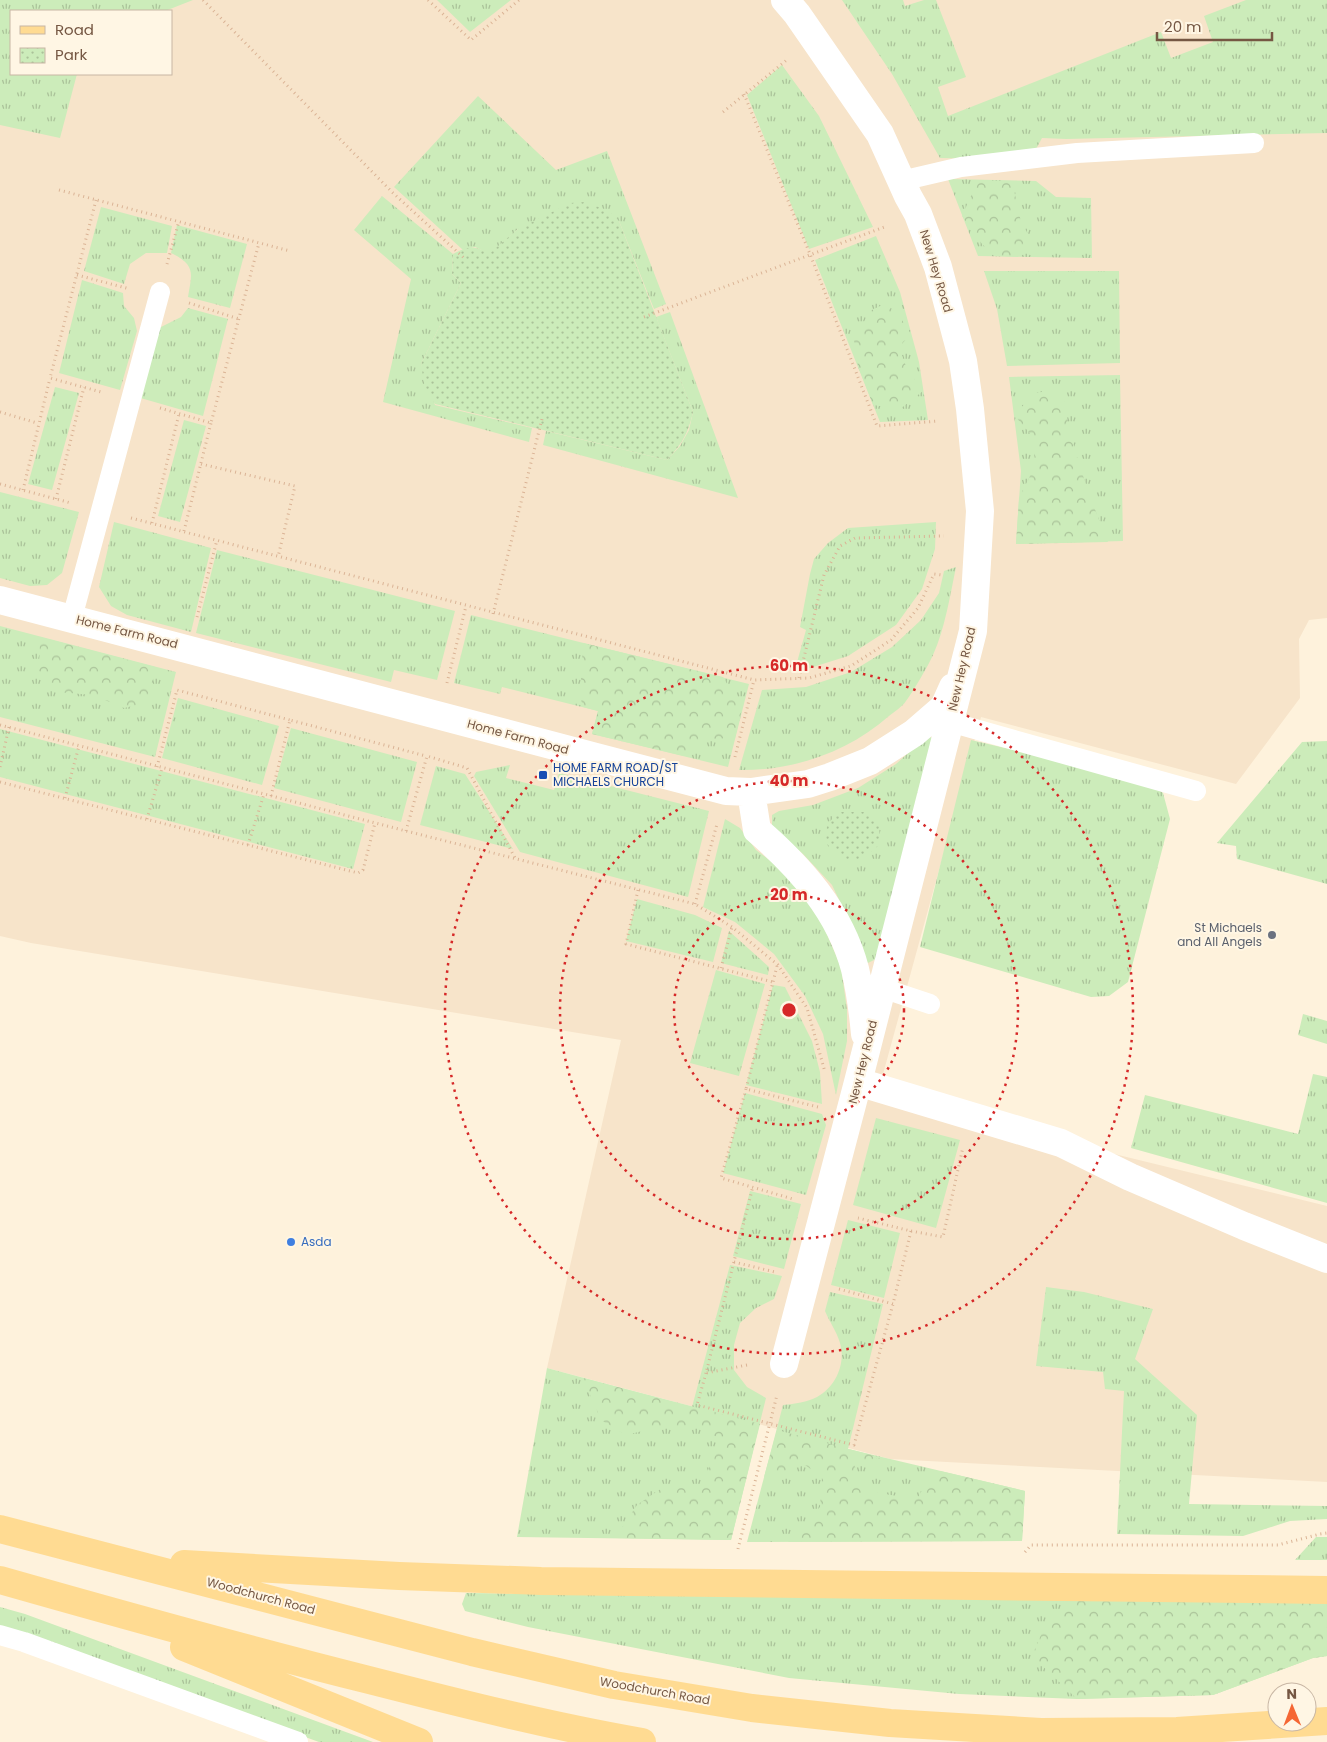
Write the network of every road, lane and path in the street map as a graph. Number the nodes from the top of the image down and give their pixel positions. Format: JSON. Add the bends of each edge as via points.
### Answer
{"nodes":[{"id":1,"x":203,"y":0,"type":"edge"},
{"id":2,"x":428,"y":0,"type":"edge"},
{"id":3,"x":519,"y":0,"type":"edge"},
{"id":4,"x":785,"y":0,"type":"edge"},
{"id":5,"x":790,"y":57,"type":"dead end"},
{"id":6,"x":744,"y":94,"type":"junction"},
{"id":7,"x":723,"y":112,"type":"dead end"},
{"id":8,"x":1254,"y":142,"type":"dead end"},
{"id":9,"x":901,"y":181,"type":"junction"},
{"id":10,"x":58,"y":190,"type":"dead end"},
{"id":11,"x":918,"y":214,"type":"junction"},
{"id":12,"x":179,"y":221,"type":"junction"},
{"id":13,"x":290,"y":251,"type":"dead end"},
{"id":14,"x":810,"y":254,"type":"junction"},
{"id":15,"x":464,"y":258,"type":"dead end"},
{"id":16,"x":160,"y":292,"type":"joint"},
{"id":17,"x":644,"y":317,"type":"dead end"},
{"id":18,"x":50,"y":378,"type":"dead end"},
{"id":19,"x":84,"y":387,"type":"dead end"},
{"id":20,"x":0,"y":412,"type":"edge"},
{"id":21,"x":179,"y":414,"type":"dead end"},
{"id":22,"x":542,"y":419,"type":"dead end"},
{"id":23,"x":971,"y":419,"type":"junction"},
{"id":24,"x":37,"y":423,"type":"dead end"},
{"id":25,"x":211,"y":423,"type":"dead end"},
{"id":26,"x":201,"y":464,"type":"junction"},
{"id":27,"x":0,"y":484,"type":"edge"},
{"id":28,"x":23,"y":490,"type":"junction"},
{"id":29,"x":56,"y":499,"type":"junction"},
{"id":30,"x":100,"y":511,"type":"junction"},
{"id":31,"x":152,"y":523,"type":"junction"},
{"id":32,"x":184,"y":531,"type":"junction"},
{"id":33,"x":945,"y":536,"type":"dead end"},
{"id":34,"x":217,"y":540,"type":"junction"},
{"id":35,"x":278,"y":557,"type":"junction"},
{"id":36,"x":976,"y":577,"type":"junction"},
{"id":37,"x":0,"y":600,"type":"edge"},
{"id":38,"x":466,"y":606,"type":"junction"},
{"id":39,"x":493,"y":614,"type":"junction"},
{"id":40,"x":72,"y":618,"type":"junction"},
{"id":41,"x":973,"y":631,"type":"junction"},
{"id":42,"x":188,"y":648,"type":"junction"},
{"id":43,"x":799,"y":678,"type":"junction"},
{"id":44,"x":754,"y":680,"type":"junction"},
{"id":45,"x":439,"y":717,"type":"junction"},
{"id":46,"x":290,"y":720,"type":"junction"},
{"id":47,"x":950,"y":722,"type":"junction"},
{"id":48,"x":0,"y":725,"type":"edge"},
{"id":49,"x":10,"y":727,"type":"junction"},
{"id":50,"x":78,"y":746,"type":"junction"},
{"id":51,"x":426,"y":756,"type":"junction"},
{"id":52,"x":0,"y":767,"type":"edge"},
{"id":53,"x":157,"y":767,"type":"junction"},
{"id":54,"x":162,"y":768,"type":"junction"},
{"id":55,"x":0,"y":782,"type":"edge"},
{"id":56,"x":1196,"y":791,"type":"dead end"},
{"id":57,"x":739,"y":792,"type":"junction"},
{"id":58,"x":264,"y":794,"type":"junction"},
{"id":59,"x":271,"y":796,"type":"junction"},
{"id":60,"x":65,"y":798,"type":"junction"},
{"id":61,"x":147,"y":819,"type":"junction"},
{"id":62,"x":375,"y":823,"type":"junction"},
{"id":63,"x":406,"y":832,"type":"junction"},
{"id":64,"x":248,"y":845,"type":"junction"},
{"id":65,"x":515,"y":859,"type":"junction"},
{"id":66,"x":638,"y":890,"type":"junction"},
{"id":67,"x":695,"y":904,"type":"junction"},
{"id":68,"x":732,"y":927,"type":"junction"},
{"id":69,"x":778,"y":965,"type":"junction"},
{"id":70,"x":721,"y":968,"type":"junction"},
{"id":71,"x":773,"y":982,"type":"junction"},
{"id":72,"x":882,"y":988,"type":"junction"},
{"id":73,"x":930,"y":1004,"type":"dead end"},
{"id":74,"x":866,"y":1050,"type":"junction"},
{"id":75,"x":826,"y":1078,"type":"dead end"},
{"id":76,"x":858,"y":1082,"type":"junction"},
{"id":77,"x":746,"y":1088,"type":"junction"},
{"id":78,"x":971,"y":1116,"type":"junction"},
{"id":79,"x":849,"y":1117,"type":"junction"},
{"id":80,"x":753,"y":1186,"type":"junction"},
{"id":81,"x":795,"y":1200,"type":"dead end"},
{"id":82,"x":857,"y":1218,"type":"dead end"},
{"id":83,"x":911,"y":1231,"type":"junction"},
{"id":84,"x":1327,"y":1259,"type":"edge"},
{"id":85,"x":734,"y":1262,"type":"junction"},
{"id":86,"x":807,"y":1279,"type":"junction"},
{"id":87,"x":838,"y":1289,"type":"dead end"},
{"id":88,"x":893,"y":1304,"type":"junction"},
{"id":89,"x":784,"y":1364,"type":"joint"},
{"id":90,"x":747,"y":1365,"type":"dead end"},
{"id":91,"x":706,"y":1373,"type":"junction"},
{"id":92,"x":769,"y":1424,"type":"junction"},
{"id":93,"x":0,"y":1529,"type":"edge"},
{"id":94,"x":1327,"y":1533,"type":"edge"},
{"id":95,"x":125,"y":1560,"type":"junction"},
{"id":96,"x":0,"y":1580,"type":"edge"},
{"id":97,"x":729,"y":1584,"type":"junction"},
{"id":98,"x":997,"y":1586,"type":"junction"},
{"id":99,"x":1327,"y":1590,"type":"edge"},
{"id":100,"x":66,"y":1599,"type":"junction"},
{"id":101,"x":0,"y":1635,"type":"edge"},
{"id":102,"x":1327,"y":1721,"type":"edge"},
{"id":103,"x":298,"y":1742,"type":"edge"},
{"id":104,"x":419,"y":1742,"type":"edge"},
{"id":105,"x":642,"y":1742,"type":"edge"}],
"edges":[{"from":1,"to":15,"type":"path","via":[[393,193]]},
{"from":2,"to":3,"type":"path","via":[[470,40]]},
{"from":4,"to":9,"type":"street","name":"New Hey Road","via":[[880,134]]},
{"from":5,"to":6,"type":"path"},
{"from":6,"to":7,"type":"path"},
{"from":6,"to":14,"type":"path"},
{"from":8,"to":9,"type":"lane","via":[[1076,153],[961,167]]},
{"from":9,"to":11,"type":"street","name":"New Hey Road"},
{"from":10,"to":12,"type":"path"},
{"from":11,"to":14,"type":"path"},
{"from":11,"to":23,"type":"street","name":"New Hey Road","via":[[938,267],[963,362]]},
{"from":12,"to":13,"type":"path"},
{"from":12,"to":16,"type":"path"},
{"from":14,"to":17,"type":"path"},
{"from":14,"to":23,"type":"path","via":[[877,426]]},
{"from":16,"to":30,"type":"lane"},
{"from":18,"to":28,"type":"path"},
{"from":19,"to":29,"type":"path"},
{"from":20,"to":24,"type":"path"},
{"from":21,"to":31,"type":"path"},
{"from":22,"to":39,"type":"path"},
{"from":23,"to":36,"type":"street","name":"New Hey Road","via":[[980,510]]},
{"from":25,"to":26,"type":"path"},
{"from":26,"to":32,"type":"path"},
{"from":26,"to":35,"type":"path","via":[[295,486]]},
{"from":27,"to":28,"type":"path"},
{"from":28,"to":29,"type":"path"},
{"from":29,"to":30,"type":"path"},
{"from":30,"to":31,"type":"path"},
{"from":30,"to":40,"type":"lane"},
{"from":31,"to":32,"type":"path"},
{"from":32,"to":34,"type":"path"},
{"from":33,"to":43,"type":"path","via":[[855,538],[840,546],[824,574]]},
{"from":34,"to":35,"type":"path"},
{"from":34,"to":42,"type":"path"},
{"from":35,"to":38,"type":"path"},
{"from":36,"to":41,"type":"street","name":"New Hey Road"},
{"from":36,"to":43,"type":"path","via":[[934,574],[918,608],[892,640],[851,666]]},
{"from":37,"to":40,"type":"street","name":"Home Farm Road"},
{"from":38,"to":39,"type":"path"},
{"from":38,"to":45,"type":"path"},
{"from":39,"to":44,"type":"path"},
{"from":40,"to":42,"type":"street","name":"Home Farm Road"},
{"from":41,"to":47,"type":"street","name":"New Hey Road"},
{"from":41,"to":57,"type":"street","name":"Home Farm Road","via":[[961,670],[944,706],[914,733],[870,761],[830,778],[789,787]]},
{"from":42,"to":45,"type":"street","name":"Home Farm Road"},
{"from":43,"to":44,"type":"path"},
{"from":44,"to":57,"type":"path"},
{"from":45,"to":57,"type":"street","name":"Home Farm Road"},
{"from":46,"to":51,"type":"path"},
{"from":46,"to":53,"type":"path","via":[[177,690]]},
{"from":46,"to":59,"type":"path"},
{"from":47,"to":56,"type":"lane"},
{"from":47,"to":72,"type":"street","name":"New Hey Road"},
{"from":48,"to":49,"type":"path"},
{"from":49,"to":50,"type":"path"},
{"from":49,"to":52,"type":"path"},
{"from":50,"to":53,"type":"path"},
{"from":50,"to":60,"type":"path"},
{"from":51,"to":63,"type":"path"},
{"from":51,"to":65,"type":"path","via":[[467,768]]},
{"from":53,"to":54,"type":"path"},
{"from":54,"to":58,"type":"path"},
{"from":54,"to":61,"type":"path"},
{"from":55,"to":60,"type":"path"},
{"from":57,"to":67,"type":"path"},
{"from":57,"to":74,"type":"street","via":[[757,830],[814,886],[837,924],[854,968],[862,1005]]},
{"from":58,"to":59,"type":"path"},
{"from":58,"to":64,"type":"path"},
{"from":59,"to":62,"type":"path"},
{"from":60,"to":61,"type":"path"},
{"from":61,"to":64,"type":"path"},
{"from":62,"to":63,"type":"path"},
{"from":62,"to":64,"type":"path","via":[[363,870],[358,873]]},
{"from":63,"to":65,"type":"path"},
{"from":65,"to":66,"type":"path"},
{"from":66,"to":67,"type":"path"},
{"from":66,"to":70,"type":"path","via":[[626,944]]},
{"from":67,"to":68,"type":"path"},
{"from":68,"to":69,"type":"path"},
{"from":68,"to":70,"type":"path"},
{"from":69,"to":71,"type":"path"},
{"from":69,"to":75,"type":"path","via":[[807,1008]]},
{"from":70,"to":71,"type":"path"},
{"from":71,"to":77,"type":"path"},
{"from":72,"to":73,"type":"lane"},
{"from":72,"to":74,"type":"street","name":"New Hey Road"},
{"from":74,"to":76,"type":"street","name":"New Hey Road"},
{"from":76,"to":78,"type":"street"},
{"from":76,"to":79,"type":"street","name":"New Hey Road"},
{"from":77,"to":79,"type":"path"},
{"from":77,"to":80,"type":"path","via":[[721,1178]]},
{"from":78,"to":83,"type":"path","via":[[943,1237]]},
{"from":78,"to":84,"type":"street","via":[[1061,1143],[1130,1177]]},
{"from":79,"to":86,"type":"street","name":"New Hey Road"},
{"from":80,"to":81,"type":"path"},
{"from":80,"to":85,"type":"path"},
{"from":82,"to":83,"type":"path"},
{"from":83,"to":88,"type":"path"},
{"from":85,"to":86,"type":"path"},
{"from":85,"to":91,"type":"path"},
{"from":86,"to":89,"type":"street","name":"New Hey Road"},
{"from":87,"to":88,"type":"path"},
{"from":88,"to":92,"type":"path","via":[[854,1446]]},
{"from":89,"to":92,"type":"path"},
{"from":90,"to":91,"type":"path"},
{"from":91,"to":92,"type":"path","via":[[697,1405]]},
{"from":92,"to":97,"type":"path"},
{"from":93,"to":95,"type":"main road","name":"Woodchurch Road"},
{"from":94,"to":98,"type":"path","via":[[1278,1545],[1031,1545]]},
{"from":95,"to":97,"type":"main road","via":[[399,1576]]},
{"from":95,"to":102,"type":"main road","name":"Woodchurch Road","via":[[500,1659],[614,1685],[752,1708],[890,1723],[1041,1732],[1177,1731]]},
{"from":96,"to":100,"type":"main road"},
{"from":97,"to":98,"type":"main road"},
{"from":98,"to":99,"type":"main road"},
{"from":100,"to":104,"type":"main road"},
{"from":100,"to":105,"type":"main road","via":[[466,1705]]},
{"from":101,"to":103,"type":"lane"}]}
